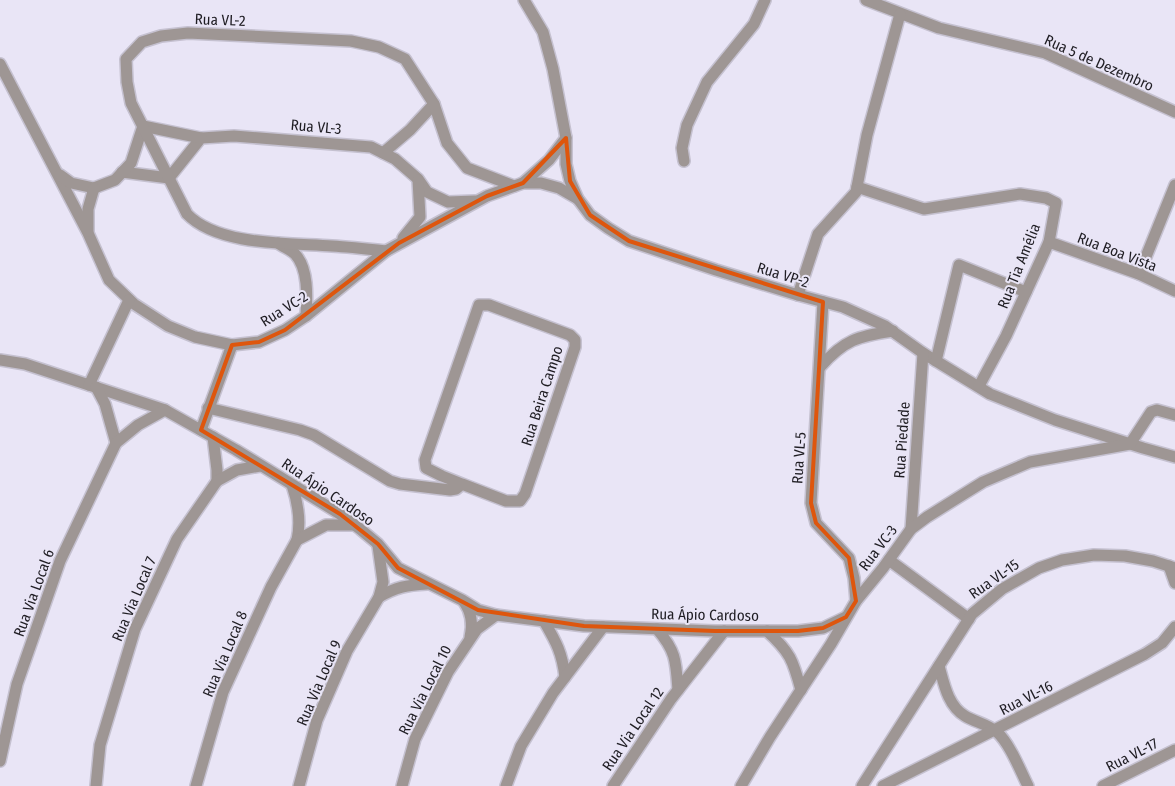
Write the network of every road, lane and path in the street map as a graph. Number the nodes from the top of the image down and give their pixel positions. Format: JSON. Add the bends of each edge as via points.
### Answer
{"nodes":[{"id":1,"x":524,"y":0,"type":"edge"},
{"id":2,"x":765,"y":0,"type":"edge"},
{"id":3,"x":866,"y":0,"type":"edge"},
{"id":4,"x":900,"y":14,"type":"junction"},
{"id":5,"x":0,"y":64,"type":"edge"},
{"id":6,"x":434,"y":104,"type":"junction"},
{"id":7,"x":1175,"y":112,"type":"edge"},
{"id":8,"x":143,"y":126,"type":"junction"},
{"id":9,"x":201,"y":138,"type":"junction"},
{"id":10,"x":566,"y":138,"type":"junction"},
{"id":11,"x":383,"y":153,"type":"junction"},
{"id":12,"x":684,"y":161,"type":"dead end"},
{"id":13,"x":122,"y":172,"type":"junction"},
{"id":14,"x":57,"y":173,"type":"junction"},
{"id":15,"x":169,"y":178,"type":"junction"},
{"id":16,"x":418,"y":179,"type":"junction"},
{"id":17,"x":1175,"y":184,"type":"edge"},
{"id":18,"x":519,"y":185,"type":"junction"},
{"id":19,"x":857,"y":187,"type":"junction"},
{"id":20,"x":94,"y":188,"type":"junction"},
{"id":21,"x":578,"y":199,"type":"junction"},
{"id":22,"x":477,"y":201,"type":"junction"},
{"id":23,"x":88,"y":233,"type":"junction"},
{"id":24,"x":277,"y":242,"type":"junction"},
{"id":25,"x":1048,"y":242,"type":"junction"},
{"id":26,"x":399,"y":243,"type":"junction"},
{"id":27,"x":386,"y":251,"type":"junction"},
{"id":28,"x":1139,"y":274,"type":"junction"},
{"id":29,"x":1175,"y":291,"type":"edge"},
{"id":30,"x":1026,"y":292,"type":"junction"},
{"id":31,"x":798,"y":295,"type":"junction"},
{"id":32,"x":130,"y":300,"type":"junction"},
{"id":33,"x":823,"y":302,"type":"junction"},
{"id":34,"x":306,"y":316,"type":"junction"},
{"id":35,"x":893,"y":331,"type":"junction"},
{"id":36,"x":232,"y":345,"type":"junction"},
{"id":37,"x":923,"y":352,"type":"junction"},
{"id":38,"x":0,"y":360,"type":"edge"},
{"id":39,"x":936,"y":361,"type":"junction"},
{"id":40,"x":820,"y":366,"type":"junction"},
{"id":41,"x":92,"y":386,"type":"junction"},
{"id":42,"x":979,"y":386,"type":"junction"},
{"id":43,"x":208,"y":408,"type":"junction"},
{"id":44,"x":165,"y":410,"type":"junction"},
{"id":45,"x":1175,"y":415,"type":"edge"},
{"id":46,"x":201,"y":430,"type":"junction"},
{"id":47,"x":213,"y":437,"type":"junction"},
{"id":48,"x":116,"y":443,"type":"junction"},
{"id":49,"x":1130,"y":444,"type":"junction"},
{"id":50,"x":1175,"y":457,"type":"edge"},
{"id":51,"x":260,"y":466,"type":"junction"},
{"id":52,"x":217,"y":481,"type":"junction"},
{"id":53,"x":462,"y":484,"type":"junction"},
{"id":54,"x":292,"y":485,"type":"junction"},
{"id":55,"x":355,"y":525,"type":"junction"},
{"id":56,"x":911,"y":530,"type":"junction"},
{"id":57,"x":297,"y":540,"type":"junction"},
{"id":58,"x":378,"y":544,"type":"junction"},
{"id":59,"x":889,"y":560,"type":"junction"},
{"id":60,"x":1172,"y":567,"type":"edge"},
{"id":61,"x":1175,"y":583,"type":"edge"},
{"id":62,"x":429,"y":584,"type":"junction"},
{"id":63,"x":379,"y":597,"type":"junction"},
{"id":64,"x":462,"y":600,"type":"junction"},
{"id":65,"x":856,"y":601,"type":"junction"},
{"id":66,"x":496,"y":615,"type":"junction"},
{"id":67,"x":846,"y":617,"type":"junction"},
{"id":68,"x":968,"y":619,"type":"junction"},
{"id":69,"x":544,"y":621,"type":"junction"},
{"id":70,"x":603,"y":626,"type":"junction"},
{"id":71,"x":1175,"y":627,"type":"edge"},
{"id":72,"x":657,"y":629,"type":"junction"},
{"id":73,"x":724,"y":631,"type":"junction"},
{"id":74,"x":767,"y":631,"type":"junction"},
{"id":75,"x":470,"y":638,"type":"junction"},
{"id":76,"x":939,"y":666,"type":"junction"},
{"id":77,"x":565,"y":677,"type":"junction"},
{"id":78,"x":678,"y":690,"type":"junction"},
{"id":79,"x":801,"y":690,"type":"junction"},
{"id":80,"x":994,"y":730,"type":"junction"},
{"id":81,"x":1172,"y":753,"type":"edge"},
{"id":82,"x":0,"y":761,"type":"edge"},
{"id":83,"x":1128,"y":773,"type":"junction"},
{"id":84,"x":96,"y":786,"type":"edge"},
{"id":85,"x":196,"y":786,"type":"edge"},
{"id":86,"x":299,"y":786,"type":"edge"},
{"id":87,"x":402,"y":786,"type":"edge"},
{"id":88,"x":506,"y":786,"type":"edge"},
{"id":89,"x":613,"y":786,"type":"edge"},
{"id":90,"x":741,"y":786,"type":"edge"},
{"id":91,"x":862,"y":786,"type":"edge"},
{"id":92,"x":883,"y":786,"type":"edge"},
{"id":93,"x":1028,"y":786,"type":"edge"},
{"id":94,"x":1103,"y":786,"type":"edge"},
{"id":95,"x":1124,"y":786,"type":"edge"}],
"edges":[{"from":1,"to":10,"type":"street","name":"Rua VP-2","via":[[543,32]]},
{"from":2,"to":12,"type":"street","via":[[754,24],[707,82],[687,125],[682,148]]},
{"from":3,"to":4,"type":"street","name":"Rua 5 de Dezembro"},
{"from":4,"to":7,"type":"street","name":"Rua 5 de Dezembro","via":[[940,28],[1045,53]]},
{"from":4,"to":19,"type":"street","via":[[867,135]]},
{"from":5,"to":14,"type":"street","name":"Rua VC-2"},
{"from":6,"to":8,"type":"street","name":"Rua VL-2","via":[[405,60],[379,47],[351,41],[188,33],[142,42],[126,59],[131,103]]},
{"from":6,"to":11,"type":"street"},
{"from":6,"to":18,"type":"street","name":"Rua VL-2","via":[[446,143],[466,168]]},
{"from":8,"to":9,"type":"street","name":"Rua VL-3"},
{"from":8,"to":13,"type":"street","via":[[131,163]]},
{"from":8,"to":15,"type":"street","name":"Rua VL-2"},
{"from":9,"to":11,"type":"street","name":"Rua VL-3","via":[[234,136],[361,146]]},
{"from":9,"to":15,"type":"street"},
{"from":10,"to":18,"type":"street","via":[[549,160]]},
{"from":10,"to":21,"type":"street","name":"Rua VP-2","via":[[566,164]]},
{"from":11,"to":16,"type":"street","name":"Rua VL-3"},
{"from":13,"to":15,"type":"street"},
{"from":13,"to":20,"type":"street","via":[[115,180]]},
{"from":14,"to":20,"type":"street","via":[[71,183]]},
{"from":14,"to":23,"type":"street","name":"Rua VC-2"},
{"from":15,"to":24,"type":"street","name":"Rua VL-2","via":[[187,214],[196,224],[255,242]]},
{"from":16,"to":22,"type":"street","name":"Rua VL-3","via":[[428,192],[448,202]]},
{"from":16,"to":26,"type":"street","via":[[420,217]]},
{"from":17,"to":28,"type":"street"},
{"from":18,"to":21,"type":"street","name":"Rua VC-2","via":[[541,183],[559,188]]},
{"from":18,"to":22,"type":"street","name":"Rua VC-2"},
{"from":19,"to":25,"type":"street","name":"Rua Tia Amélia","via":[[924,209],[1020,194],[1046,198],[1056,203]]},
{"from":19,"to":31,"type":"street","via":[[818,234]]},
{"from":20,"to":23,"type":"street","via":[[88,209]]},
{"from":21,"to":31,"type":"street","name":"Rua VP-2","via":[[590,215],[629,241]]},
{"from":22,"to":26,"type":"street","name":"Rua VC-2"},
{"from":23,"to":32,"type":"street","name":"Rua VC-2","via":[[109,280]]},
{"from":24,"to":27,"type":"street","name":"Rua VL-2"},
{"from":24,"to":34,"type":"street","via":[[295,254],[301,265],[307,288]]},
{"from":25,"to":28,"type":"street","name":"Rua Boa Vista"},
{"from":25,"to":30,"type":"street","name":"Rua Tia Amélia"},
{"from":26,"to":27,"type":"street","name":"Rua VC-2"},
{"from":27,"to":34,"type":"street","name":"Rua VC-2"},
{"from":28,"to":29,"type":"street","name":"Rua Boa Vista"},
{"from":30,"to":39,"type":"street","via":[[958,265]]},
{"from":30,"to":42,"type":"street","name":"Rua Tia Amélia"},
{"from":31,"to":33,"type":"street","name":"Rua VP-2"},
{"from":32,"to":36,"type":"street","name":"Rua VC-2","via":[[168,326],[195,337]]},
{"from":32,"to":41,"type":"street"},
{"from":33,"to":35,"type":"street","name":"Rua VP-2","via":[[843,307]]},
{"from":33,"to":40,"type":"street","name":"Rua VL-5"},
{"from":34,"to":36,"type":"street","name":"Rua VC-2","via":[[258,342]]},
{"from":35,"to":37,"type":"street","name":"Rua VP-2"},
{"from":35,"to":40,"type":"street","via":[[867,334],[844,343]]},
{"from":36,"to":43,"type":"street"},
{"from":37,"to":39,"type":"street","name":"Rua VP-2"},
{"from":37,"to":56,"type":"street","name":"Rua Piedade"},
{"from":38,"to":41,"type":"street","name":"Rua Ápio Cardoso","via":[[26,364]]},
{"from":39,"to":42,"type":"street","name":"Rua VP-2"},
{"from":40,"to":65,"type":"street","name":"Rua VL-5","via":[[811,503],[816,524],[849,558]]},
{"from":41,"to":44,"type":"street","name":"Rua Ápio Cardoso"},
{"from":41,"to":48,"type":"street","via":[[105,404]]},
{"from":42,"to":49,"type":"street","name":"Rua VP-2","via":[[990,394],[1055,420]]},
{"from":43,"to":46,"type":"street"},
{"from":43,"to":53,"type":"street","via":[[314,435],[400,484],[450,490]]},
{"from":44,"to":46,"type":"street","name":"Rua Ápio Cardoso"},
{"from":44,"to":48,"type":"street","name":"Rua Via Local 6","via":[[138,425]]},
{"from":45,"to":49,"type":"street","via":[[1156,410],[1151,412]]},
{"from":46,"to":47,"type":"street","name":"Rua Ápio Cardoso"},
{"from":47,"to":51,"type":"street","name":"Rua Ápio Cardoso"},
{"from":47,"to":52,"type":"street"},
{"from":48,"to":82,"type":"street","name":"Rua Via Local 6","via":[[60,561],[17,684]]},
{"from":49,"to":50,"type":"street","name":"Rua VP-2"},
{"from":49,"to":56,"type":"street","name":"Rua VC-3","via":[[1030,462],[983,482]]},
{"from":51,"to":52,"type":"street","name":"Rua Via Local 7","via":[[237,470]]},
{"from":51,"to":54,"type":"street","name":"Rua Ápio Cardoso"},
{"from":52,"to":84,"type":"street","name":"Rua Via Local 7","via":[[177,539],[135,629],[100,746]]},
{"from":53,"to":53,"type":"street","name":"Rua Beira Campo","via":[[506,501],[520,501],[575,347],[576,340],[570,334],[489,305],[479,305],[425,460],[426,468]]},
{"from":54,"to":55,"type":"street","name":"Rua Ápio Cardoso"},
{"from":54,"to":57,"type":"street","name":"Rua Via Local 8","via":[[300,528]]},
{"from":55,"to":57,"type":"street","via":[[326,525]]},
{"from":55,"to":58,"type":"street","name":"Rua Ápio Cardoso"},
{"from":56,"to":59,"type":"street","name":"Rua VC-3"},
{"from":57,"to":85,"type":"street","name":"Rua Via Local 8","via":[[271,587],[223,692]]},
{"from":58,"to":62,"type":"street","name":"Rua Ápio Cardoso","via":[[398,568]]},
{"from":58,"to":63,"type":"street","name":"Rua Via Local 9","via":[[383,582]]},
{"from":59,"to":65,"type":"street","name":"Rua VC-3"},
{"from":59,"to":68,"type":"street"},
{"from":60,"to":61,"type":"street"},
{"from":60,"to":68,"type":"street","name":"Rua VL-15","via":[[1125,556],[1094,555],[1062,560],[1009,584]]},
{"from":62,"to":63,"type":"street","via":[[395,588]]},
{"from":62,"to":64,"type":"street","name":"Rua Ápio Cardoso"},
{"from":63,"to":86,"type":"street","name":"Rua Via Local 9","via":[[346,651],[317,720]]},
{"from":64,"to":66,"type":"street","name":"Rua Ápio Cardoso","via":[[478,610]]},
{"from":64,"to":75,"type":"street","name":"Rua Via Local 10","via":[[472,618]]},
{"from":65,"to":67,"type":"street","name":"Rua VC-3"},
{"from":66,"to":69,"type":"street","name":"Rua Ápio Cardoso"},
{"from":66,"to":75,"type":"street","name":"Rua Via Local 10"},
{"from":67,"to":74,"type":"street","name":"Rua Ápio Cardoso","via":[[823,628]]},
{"from":67,"to":79,"type":"street","name":"Rua VC-3"},
{"from":68,"to":76,"type":"street","name":"Rua VL-15"},
{"from":69,"to":70,"type":"street","name":"Rua Ápio Cardoso"},
{"from":69,"to":77,"type":"street","via":[[563,658]]},
{"from":70,"to":72,"type":"street","name":"Rua Ápio Cardoso"},
{"from":70,"to":77,"type":"street"},
{"from":71,"to":80,"type":"street","name":"Rua VL-16","via":[[1162,643],[1145,654]]},
{"from":72,"to":73,"type":"street","name":"Rua Ápio Cardoso"},
{"from":72,"to":78,"type":"street","name":"Rua Via Local 12","via":[[670,643],[676,662]]},
{"from":73,"to":74,"type":"street","name":"Rua Ápio Cardoso"},
{"from":73,"to":78,"type":"street","name":"Rua Via Local 12"},
{"from":74,"to":79,"type":"street","via":[[794,663]]},
{"from":75,"to":87,"type":"street","name":"Rua Via Local 10","via":[[448,672],[415,739]]},
{"from":76,"to":80,"type":"street","via":[[951,702],[964,716]]},
{"from":76,"to":91,"type":"street","name":"Rua VL-15"},
{"from":77,"to":88,"type":"street","via":[[521,746]]},
{"from":78,"to":89,"type":"street","name":"Rua Via Local 12"},
{"from":79,"to":90,"type":"street","name":"Rua VC-3"},
{"from":80,"to":92,"type":"street","name":"Rua VL-16"},
{"from":80,"to":93,"type":"street","via":[[1012,754]]},
{"from":81,"to":83,"type":"street","name":"Rua VL-17"},
{"from":83,"to":94,"type":"street","name":"Rua VL-17"},
{"from":83,"to":95,"type":"street"}]}
